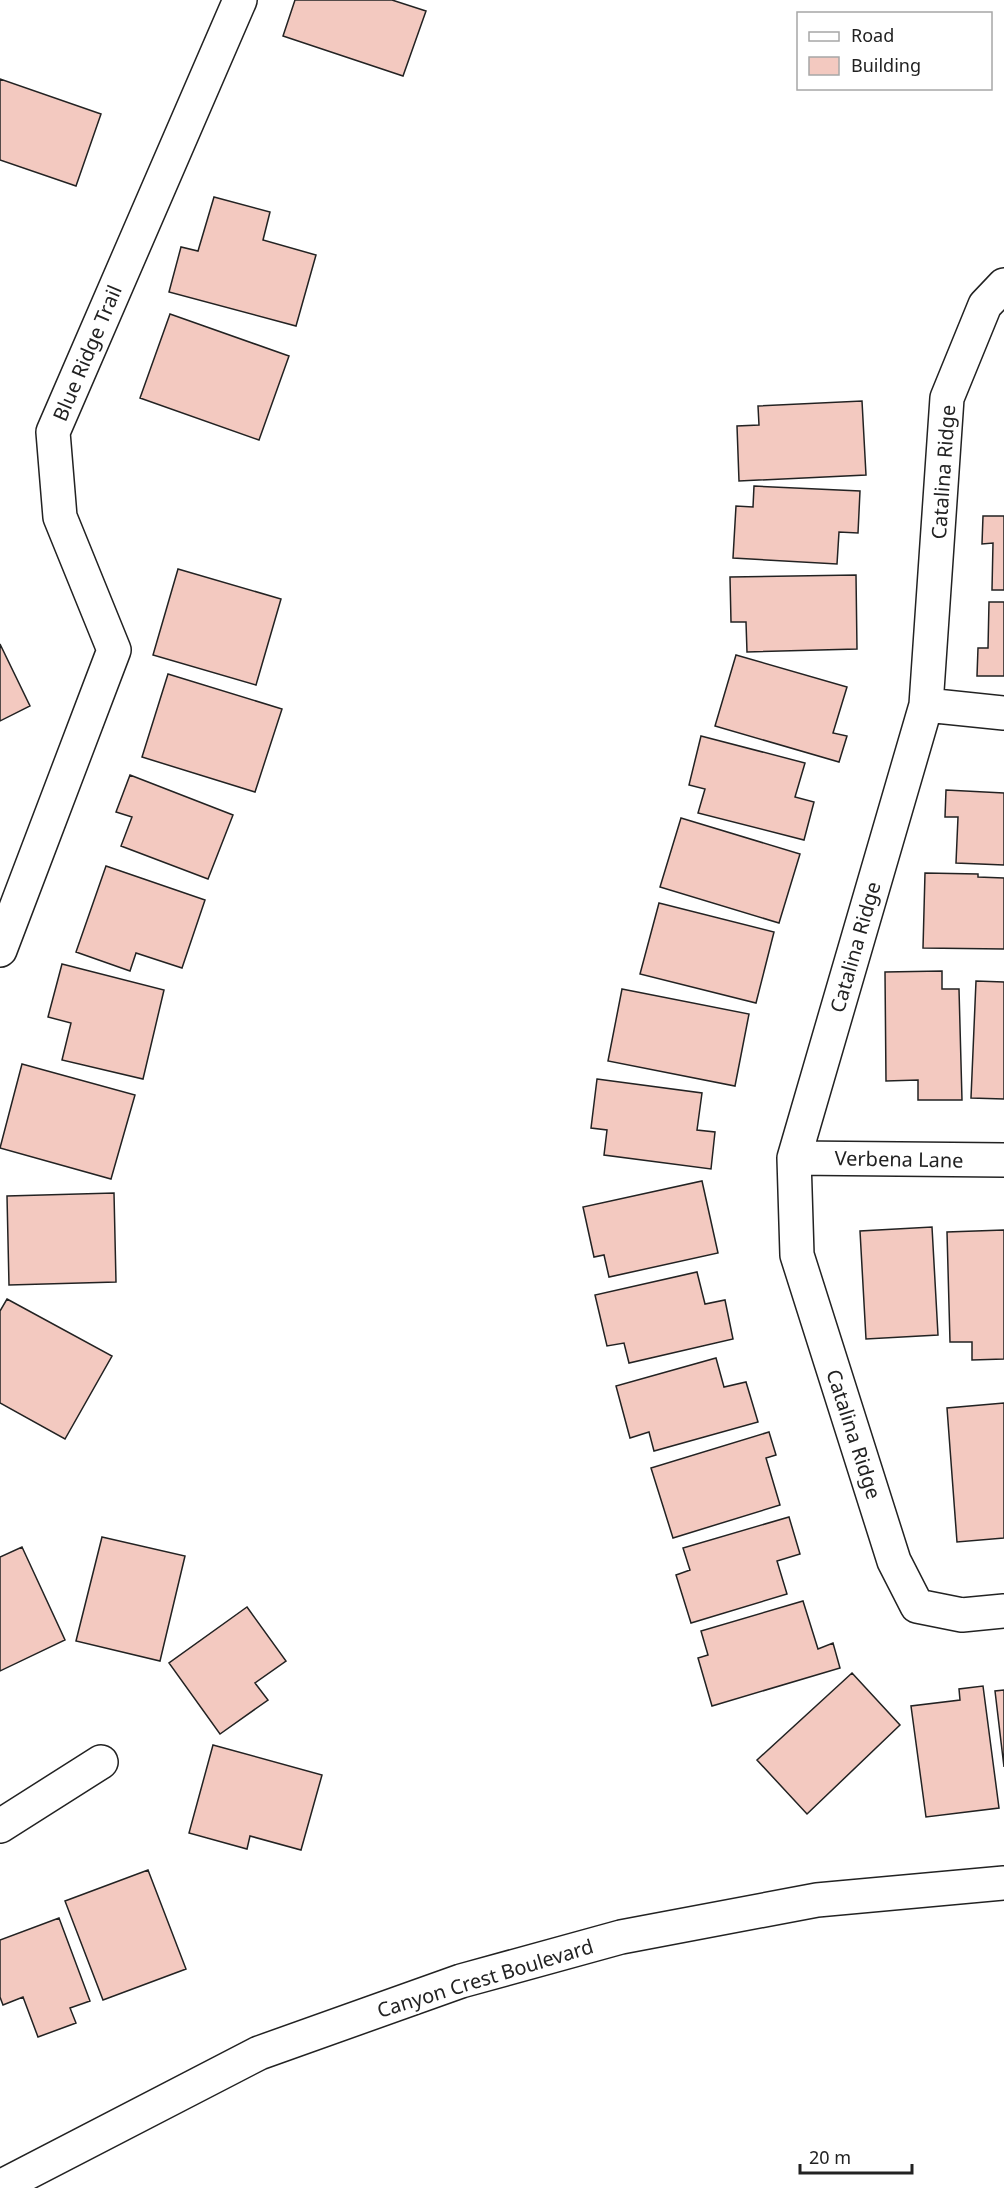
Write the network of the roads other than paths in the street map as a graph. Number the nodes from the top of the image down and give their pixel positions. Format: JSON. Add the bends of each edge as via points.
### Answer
{"nodes":[{"id":1,"x":240,"y":0,"type":"edge"},
{"id":2,"x":1004,"y":285,"type":"edge"},
{"id":3,"x":926,"y":705,"type":"junction"},
{"id":4,"x":1004,"y":712,"type":"edge"},
{"id":5,"x":2,"y":938,"type":"edge"},
{"id":6,"x":794,"y":1158,"type":"junction"},
{"id":7,"x":1004,"y":1160,"type":"edge"},
{"id":8,"x":1004,"y":1611,"type":"edge"},
{"id":9,"x":100,"y":1762,"type":"dead end"},
{"id":10,"x":0,"y":1826,"type":"edge"},
{"id":11,"x":1004,"y":1883,"type":"edge"},
{"id":12,"x":0,"y":2187,"type":"edge"}],
"edges":[{"from":1,"to":5,"type":"street","name":"Blue Ridge Trail","via":[[53,432],[60,516],[114,650]]},
{"from":2,"to":3,"type":"street","name":"Catalina Ridge","via":[[985,304],[947,398]]},
{"from":3,"to":4,"type":"street"},
{"from":3,"to":6,"type":"street","name":"Catalina Ridge"},
{"from":6,"to":7,"type":"street","name":"Verbena Lane"},
{"from":6,"to":8,"type":"street","name":"Catalina Ridge","via":[[797,1255],[894,1561],[917,1606],[962,1615]]},
{"from":9,"to":10,"type":"street"},
{"from":11,"to":12,"type":"street","name":"Canyon Crest Boulevard","via":[[817,1900],[621,1936],[460,1981],[259,2053]]}]}
